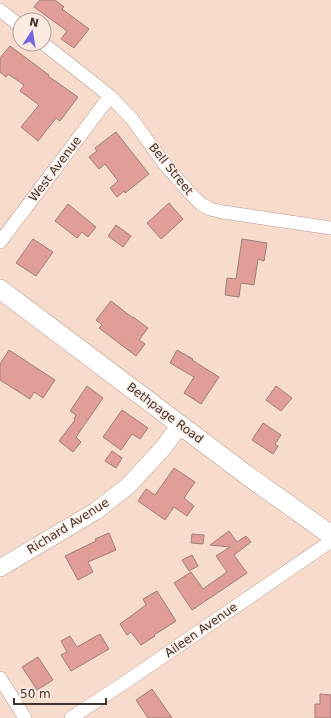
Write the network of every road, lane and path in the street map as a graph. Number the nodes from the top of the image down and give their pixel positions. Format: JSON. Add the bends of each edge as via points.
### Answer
{"nodes":[{"id":1,"x":0,"y":10,"type":"edge"},
{"id":2,"x":12,"y":20,"type":"edge"},
{"id":3,"x":52,"y":50,"type":"edge"},
{"id":4,"x":110,"y":96,"type":"junction"},
{"id":5,"x":331,"y":228,"type":"edge"},
{"id":6,"x":0,"y":242,"type":"edge"},
{"id":7,"x":0,"y":289,"type":"edge"},
{"id":8,"x":180,"y":425,"type":"junction"},
{"id":9,"x":331,"y":535,"type":"edge"},
{"id":10,"x":331,"y":541,"type":"edge"},
{"id":11,"x":0,"y":568,"type":"edge"},
{"id":12,"x":0,"y":678,"type":"edge"},
{"id":13,"x":25,"y":718,"type":"edge"},
{"id":14,"x":71,"y":718,"type":"edge"}],
"edges":[{"from":1,"to":2,"type":"street"},
{"from":3,"to":4,"type":"street","name":"Bell Street"},
{"from":4,"to":5,"type":"street","name":"Bell Street","via":[[132,119],[163,162],[201,204],[223,212]]},
{"from":4,"to":6,"type":"street","name":"West Avenue"},
{"from":7,"to":8,"type":"main road","name":"Bethpage Road"},
{"from":8,"to":9,"type":"main road","name":"Bethpage Road"},
{"from":8,"to":11,"type":"street","name":"Richard Avenue","via":[[128,486],[96,511]]},
{"from":10,"to":14,"type":"street","name":"Aileen Avenue"},
{"from":12,"to":13,"type":"street"}]}
